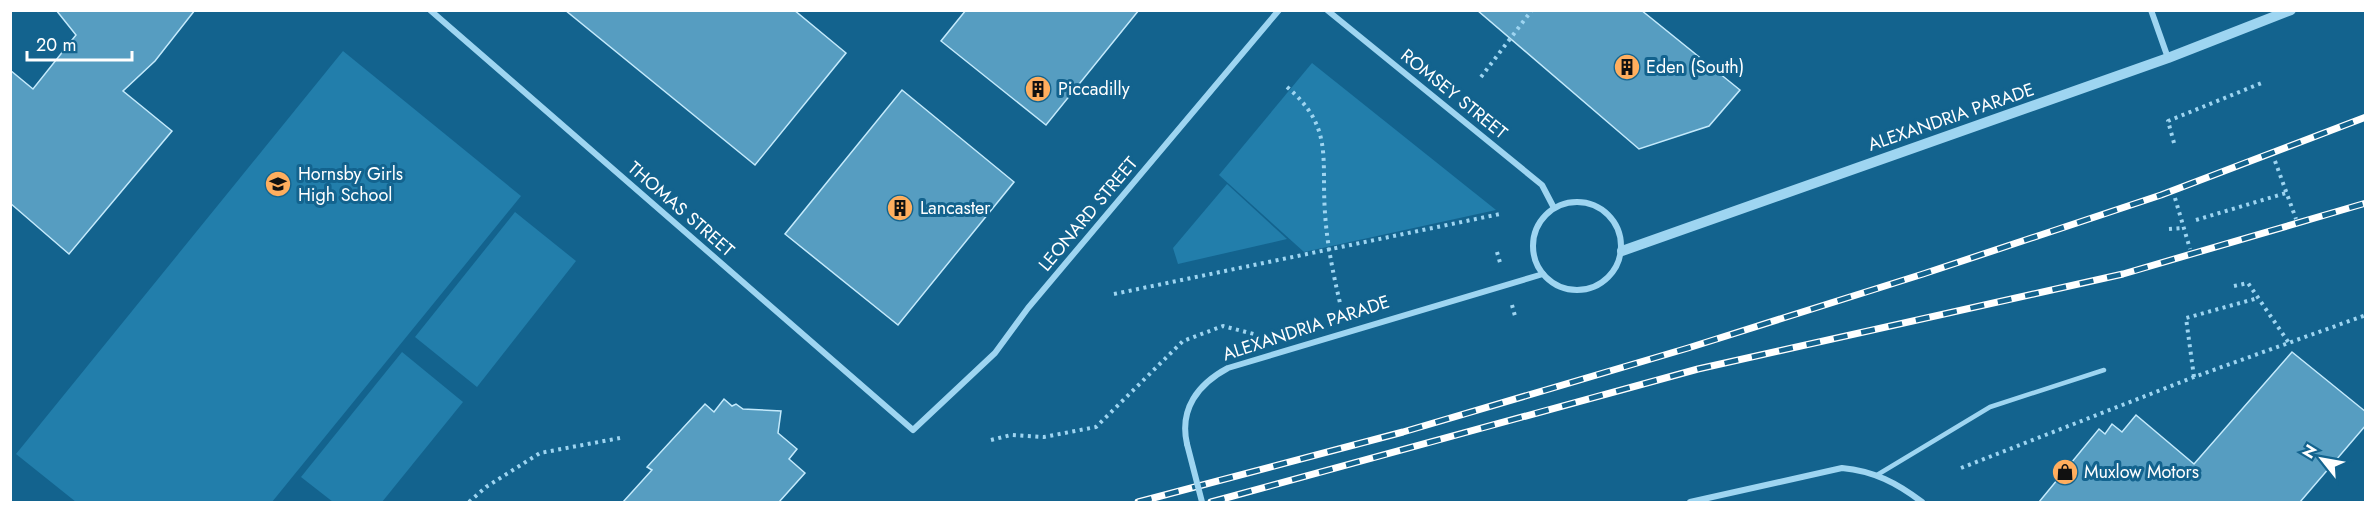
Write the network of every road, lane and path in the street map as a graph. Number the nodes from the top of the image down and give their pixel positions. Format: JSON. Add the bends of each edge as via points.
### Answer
{"nodes":[{"id":1,"x":430,"y":10,"type":"edge"},
{"id":2,"x":1279,"y":10,"type":"edge"},
{"id":3,"x":1327,"y":10,"type":"edge"},
{"id":4,"x":1532,"y":10,"type":"edge"},
{"id":5,"x":2151,"y":10,"type":"edge"},
{"id":6,"x":2291,"y":10,"type":"edge"},
{"id":7,"x":2168,"y":58,"type":"junction"},
{"id":8,"x":1481,"y":77,"type":"dead end"},
{"id":9,"x":2264,"y":82,"type":"dead end"},
{"id":10,"x":1287,"y":87,"type":"dead end"},
{"id":11,"x":2174,"y":144,"type":"dead end"},
{"id":12,"x":2275,"y":161,"type":"dead end"},
{"id":13,"x":2286,"y":193,"type":"junction"},
{"id":14,"x":2175,"y":198,"type":"dead end"},
{"id":15,"x":1554,"y":208,"type":"junction"},
{"id":16,"x":1500,"y":214,"type":"dead end"},
{"id":17,"x":2296,"y":219,"type":"dead end"},
{"id":18,"x":2196,"y":220,"type":"dead end"},
{"id":19,"x":2184,"y":228,"type":"junction"},
{"id":20,"x":2169,"y":229,"type":"dead end"},
{"id":21,"x":2190,"y":249,"type":"dead end"},
{"id":22,"x":1329,"y":251,"type":"junction"},
{"id":23,"x":1622,"y":251,"type":"junction"},
{"id":24,"x":1543,"y":274,"type":"junction"},
{"id":25,"x":2234,"y":286,"type":"dead end"},
{"id":26,"x":1114,"y":294,"type":"dead end"},
{"id":27,"x":2258,"y":298,"type":"junction"},
{"id":28,"x":1340,"y":303,"type":"dead end"},
{"id":29,"x":2366,"y":315,"type":"edge"},
{"id":30,"x":1254,"y":334,"type":"dead end"},
{"id":31,"x":2289,"y":343,"type":"junction"},
{"id":32,"x":2104,"y":370,"type":"dead end"},
{"id":33,"x":2194,"y":377,"type":"junction"},
{"id":34,"x":913,"y":430,"type":"joint"},
{"id":35,"x":620,"y":438,"type":"dead end"},
{"id":36,"x":991,"y":440,"type":"dead end"},
{"id":37,"x":1961,"y":468,"type":"dead end"},
{"id":38,"x":1877,"y":475,"type":"junction"},
{"id":39,"x":469,"y":502,"type":"edge"},
{"id":40,"x":1202,"y":502,"type":"edge"},
{"id":41,"x":1690,"y":502,"type":"edge"},
{"id":42,"x":1922,"y":502,"type":"edge"}],
"edges":[{"from":1,"to":34,"type":"street","name":"THOMAS STREET"},
{"from":2,"to":34,"type":"street","name":"LEONARD STREET","via":[[995,353]]},
{"from":3,"to":15,"type":"street","name":"ROMSEY STREET","via":[[1542,185]]},
{"from":4,"to":8,"type":"path"},
{"from":5,"to":7,"type":"street"},
{"from":6,"to":7,"type":"street","name":"ALEXANDRIA PARADE"},
{"from":7,"to":23,"type":"street","name":"ALEXANDRIA PARADE"},
{"from":9,"to":11,"type":"path","via":[[2168,121]]},
{"from":10,"to":22,"type":"path","via":[[1305,102],[1320,129]]},
{"from":12,"to":13,"type":"path"},
{"from":13,"to":17,"type":"path"},
{"from":13,"to":18,"type":"path"},
{"from":14,"to":19,"type":"path"},
{"from":15,"to":23,"type":"street","via":[[1568,203],[1595,205],[1616,224]]},
{"from":15,"to":24,"type":"street","via":[[1536,230],[1533,245]]},
{"from":16,"to":22,"type":"path"},
{"from":19,"to":20,"type":"path"},
{"from":19,"to":21,"type":"path"},
{"from":22,"to":26,"type":"path"},
{"from":22,"to":28,"type":"path"},
{"from":23,"to":24,"type":"street","via":[[1608,278],[1596,286],[1567,289]]},
{"from":24,"to":40,"type":"street","name":"ALEXANDRIA PARADE","bridge":true,"via":[[1228,368],[1211,379],[1191,400],[1185,421]]},
{"from":25,"to":27,"type":"path","via":[[2248,283]]},
{"from":27,"to":31,"type":"path"},
{"from":27,"to":33,"type":"path","via":[[2186,318]]},
{"from":29,"to":31,"type":"path"},
{"from":30,"to":36,"type":"path","via":[[1223,326],[1183,341],[1096,427],[1044,437],[1011,435]]},
{"from":31,"to":33,"type":"path"},
{"from":32,"to":38,"type":"lane","via":[[1990,407]]},
{"from":33,"to":37,"type":"path"},
{"from":35,"to":39,"type":"path","via":[[540,453]]},
{"from":38,"to":41,"type":"street","via":[[1851,469],[1825,470]]},
{"from":38,"to":42,"type":"street"}]}
